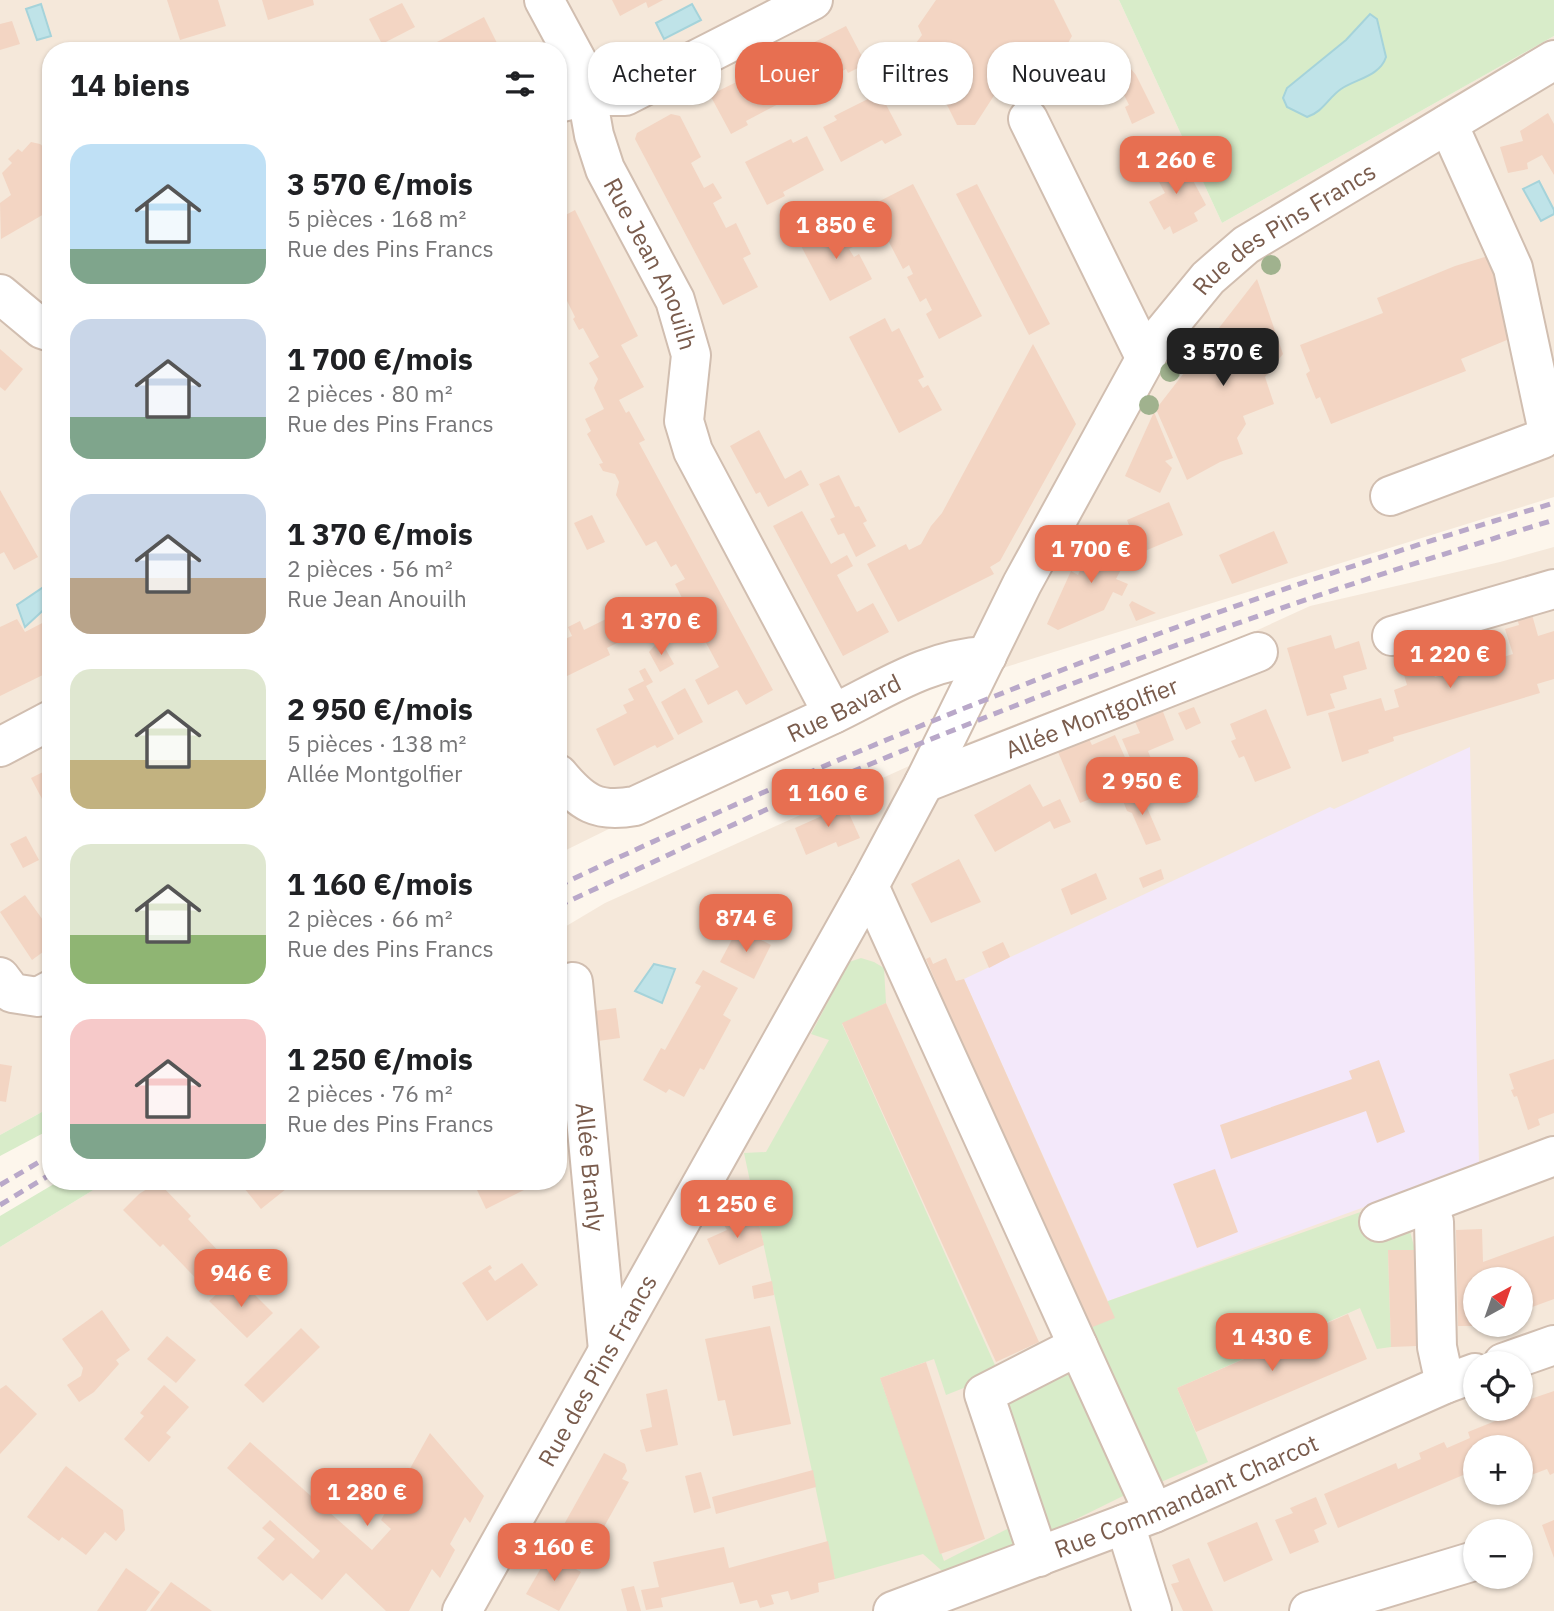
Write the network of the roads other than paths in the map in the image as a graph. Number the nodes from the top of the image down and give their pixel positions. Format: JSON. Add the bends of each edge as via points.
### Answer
{"nodes":[{"id":1,"x":544,"y":0,"type":"edge"},
{"id":2,"x":813,"y":0,"type":"edge"},
{"id":3,"x":567,"y":42,"type":"edge"},
{"id":4,"x":567,"y":43,"type":"edge"},
{"id":5,"x":1554,"y":60,"type":"edge"},
{"id":6,"x":573,"y":100,"type":"edge"},
{"id":7,"x":1028,"y":119,"type":"dead end"},
{"id":8,"x":1448,"y":124,"type":"junction"},
{"id":9,"x":0,"y":294,"type":"edge"},
{"id":10,"x":42,"y":329,"type":"edge"},
{"id":11,"x":1146,"y":359,"type":"junction"},
{"id":12,"x":1390,"y":496,"type":"dead end"},
{"id":13,"x":1554,"y":589,"type":"edge"},
{"id":14,"x":1392,"y":636,"type":"dead end"},
{"id":15,"x":1258,"y":652,"type":"dead end"},
{"id":16,"x":987,"y":656,"type":"junction"},
{"id":17,"x":833,"y":714,"type":"junction"},
{"id":18,"x":42,"y":725,"type":"edge"},
{"id":19,"x":0,"y":747,"type":"edge"},
{"id":20,"x":567,"y":783,"type":"edge"},
{"id":21,"x":924,"y":783,"type":"junction"},
{"id":22,"x":869,"y":886,"type":"junction"},
{"id":23,"x":0,"y":977,"type":"edge"},
{"id":24,"x":573,"y":982,"type":"dead end"},
{"id":25,"x":42,"y":995,"type":"edge"},
{"id":26,"x":1554,"y":1156,"type":"edge"},
{"id":27,"x":1379,"y":1222,"type":"dead end"},
{"id":28,"x":1434,"y":1222,"type":"dead end"},
{"id":29,"x":1554,"y":1345,"type":"edge"},
{"id":30,"x":1078,"y":1346,"type":"junction"},
{"id":31,"x":608,"y":1350,"type":"junction"},
{"id":32,"x":1533,"y":1352,"type":"edge"},
{"id":33,"x":1460,"y":1379,"type":"edge"},
{"id":34,"x":1139,"y":1519,"type":"junction"},
{"id":35,"x":1039,"y":1557,"type":"junction"},
{"id":36,"x":1463,"y":1564,"type":"edge"},
{"id":37,"x":462,"y":1611,"type":"edge"},
{"id":38,"x":893,"y":1611,"type":"edge"},
{"id":39,"x":1152,"y":1611,"type":"edge"},
{"id":40,"x":1309,"y":1611,"type":"edge"}],
"edges":[{"from":1,"to":3,"type":"street","name":"Rue Jean Anouilh"},
{"from":2,"to":6,"type":"street","via":[[625,96]]},
{"from":4,"to":6,"type":"street","name":"Rue Jean Anouilh","via":[[578,63]]},
{"from":5,"to":8,"type":"street","name":"Rue des Pins Francs"},
{"from":6,"to":17,"type":"street","name":"Rue Jean Anouilh","via":[[675,300],[691,355],[684,421],[693,450]]},
{"from":7,"to":11,"type":"street"},
{"from":8,"to":11,"type":"street","name":"Rue des Pins Francs","via":[[1246,245],[1208,278]]},
{"from":8,"to":12,"type":"street","via":[[1513,268],[1548,427],[1542,439]]},
{"from":9,"to":10,"type":"street"},
{"from":11,"to":16,"type":"street","name":"Rue des Pins Francs"},
{"from":13,"to":14,"type":"street"},
{"from":15,"to":21,"type":"street","name":"Allée Montgolfier"},
{"from":16,"to":17,"type":"street","name":"Rue Bavard","via":[[913,673]]},
{"from":16,"to":21,"type":"street","name":"Rue des Pins Francs"},
{"from":17,"to":20,"type":"street","name":"Rue Bavard","via":[[635,806],[600,808]]},
{"from":18,"to":19,"type":"street"},
{"from":21,"to":22,"type":"street","name":"Rue des Pins Francs"},
{"from":22,"to":30,"type":"street"},
{"from":22,"to":31,"type":"street","name":"Rue des Pins Francs"},
{"from":23,"to":25,"type":"street","via":[[12,993]]},
{"from":24,"to":31,"type":"street","name":"Allée Branly"},
{"from":26,"to":27,"type":"street"},
{"from":28,"to":33,"type":"street","via":[[1437,1347]]},
{"from":29,"to":32,"type":"street"},
{"from":30,"to":34,"type":"street"},
{"from":30,"to":35,"type":"street","via":[[984,1394]]},
{"from":31,"to":37,"type":"street","name":"Rue des Pins Francs"},
{"from":33,"to":34,"type":"street","name":"Rue Commandant Charcot"},
{"from":34,"to":35,"type":"street","name":"Rue Commandant Charcot"},
{"from":34,"to":39,"type":"street"},
{"from":35,"to":38,"type":"street","name":"Rue Commandant Charcot"},
{"from":36,"to":40,"type":"street"}]}
